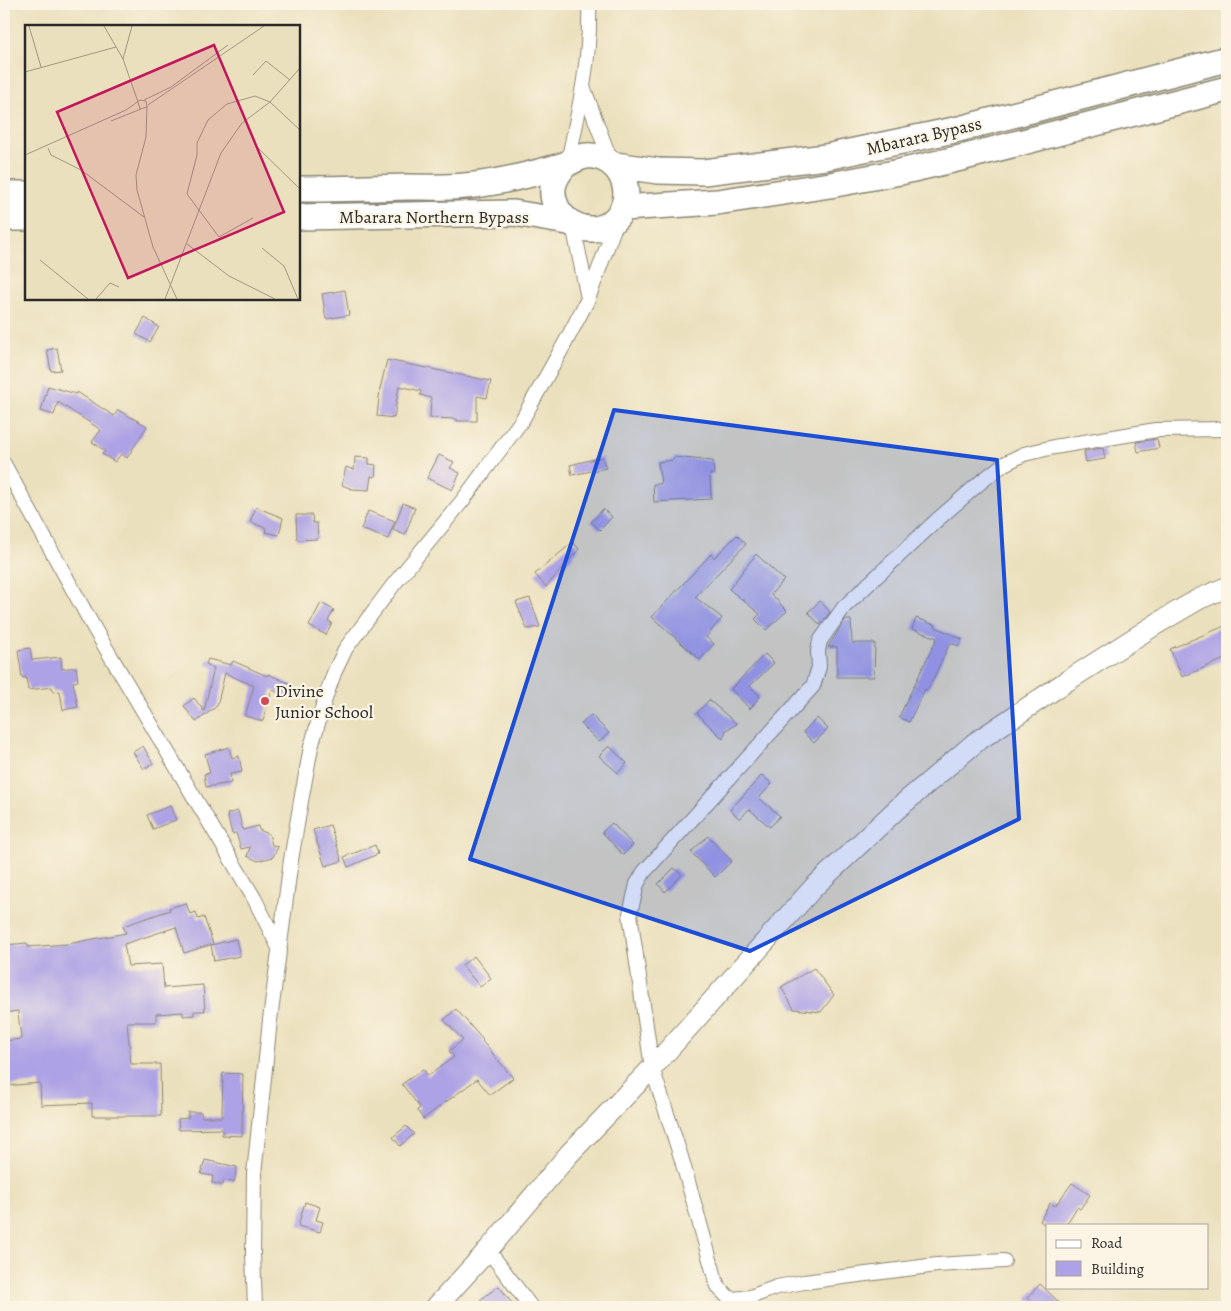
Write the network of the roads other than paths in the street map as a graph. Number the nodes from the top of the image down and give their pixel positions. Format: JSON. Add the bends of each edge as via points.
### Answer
{"nodes":[{"id":1,"x":589,"y":4,"type":"edge"},
{"id":2,"x":1227,"y":59,"type":"edge"},
{"id":3,"x":584,"y":88,"type":"junction"},
{"id":4,"x":1227,"y":89,"type":"edge"},
{"id":5,"x":566,"y":164,"type":"junction"},
{"id":6,"x":613,"y":164,"type":"junction"},
{"id":7,"x":300,"y":189,"type":"edge"},
{"id":8,"x":4,"y":194,"type":"edge"},
{"id":9,"x":25,"y":194,"type":"edge"},
{"id":10,"x":621,"y":212,"type":"junction"},
{"id":11,"x":300,"y":217,"type":"edge"},
{"id":12,"x":4,"y":218,"type":"edge"},
{"id":13,"x":25,"y":218,"type":"edge"},
{"id":14,"x":571,"y":224,"type":"junction"},
{"id":15,"x":588,"y":298,"type":"junction"},
{"id":16,"x":1227,"y":429,"type":"edge"},
{"id":17,"x":4,"y":464,"type":"edge"},
{"id":18,"x":1227,"y":587,"type":"edge"},
{"id":19,"x":280,"y":951,"type":"junction"},
{"id":20,"x":652,"y":1068,"type":"junction"},
{"id":21,"x":488,"y":1250,"type":"junction"},
{"id":22,"x":1004,"y":1260,"type":"dead end"},
{"id":23,"x":255,"y":1307,"type":"edge"},
{"id":24,"x":436,"y":1307,"type":"edge"},
{"id":25,"x":531,"y":1307,"type":"edge"}],
"edges":[{"from":1,"to":3,"type":"street"},
{"from":2,"to":6,"type":"highway","name":"Mbarara Bypass","via":[[959,129],[826,157],[704,172],[658,171]]},
{"from":3,"to":5,"type":"street"},
{"from":3,"to":6,"type":"street"},
{"from":4,"to":10,"type":"highway","name":"Mbarara Bypass","via":[[900,172],[717,202]]},
{"from":5,"to":6,"type":"highway","via":[[578,157],[590,156],[601,157]]},
{"from":5,"to":7,"type":"highway","via":[[529,175],[465,186]]},
{"from":5,"to":14,"type":"highway","via":[[557,175],[553,194],[559,213]]},
{"from":6,"to":10,"type":"highway","via":[[624,178],[627,193]]},
{"from":8,"to":9,"type":"highway"},
{"from":10,"to":14,"type":"highway","via":[[612,222],[598,228]]},
{"from":10,"to":15,"type":"street"},
{"from":11,"to":14,"type":"highway","name":"Mbarara Northern Bypass","via":[[514,213]]},
{"from":12,"to":13,"type":"highway"},
{"from":14,"to":15,"type":"street"},
{"from":15,"to":19,"type":"street","via":[[522,420],[346,648],[334,673],[306,774]]},
{"from":16,"to":20,"type":"street","via":[[1156,430],[1024,454],[982,480],[844,607],[820,640],[818,667],[812,686],[644,872],[637,884],[630,914]]},
{"from":17,"to":19,"type":"street","via":[[94,628],[254,898]]},
{"from":18,"to":20,"type":"main road","via":[[1199,599],[1150,628],[976,742],[897,809],[814,887]]},
{"from":19,"to":23,"type":"street","via":[[254,1174]]},
{"from":20,"to":21,"type":"main road","via":[[569,1154]]},
{"from":20,"to":22,"type":"street","via":[[716,1281],[728,1297],[750,1297],[804,1282]]},
{"from":21,"to":24,"type":"main road"},
{"from":21,"to":25,"type":"street"}]}
